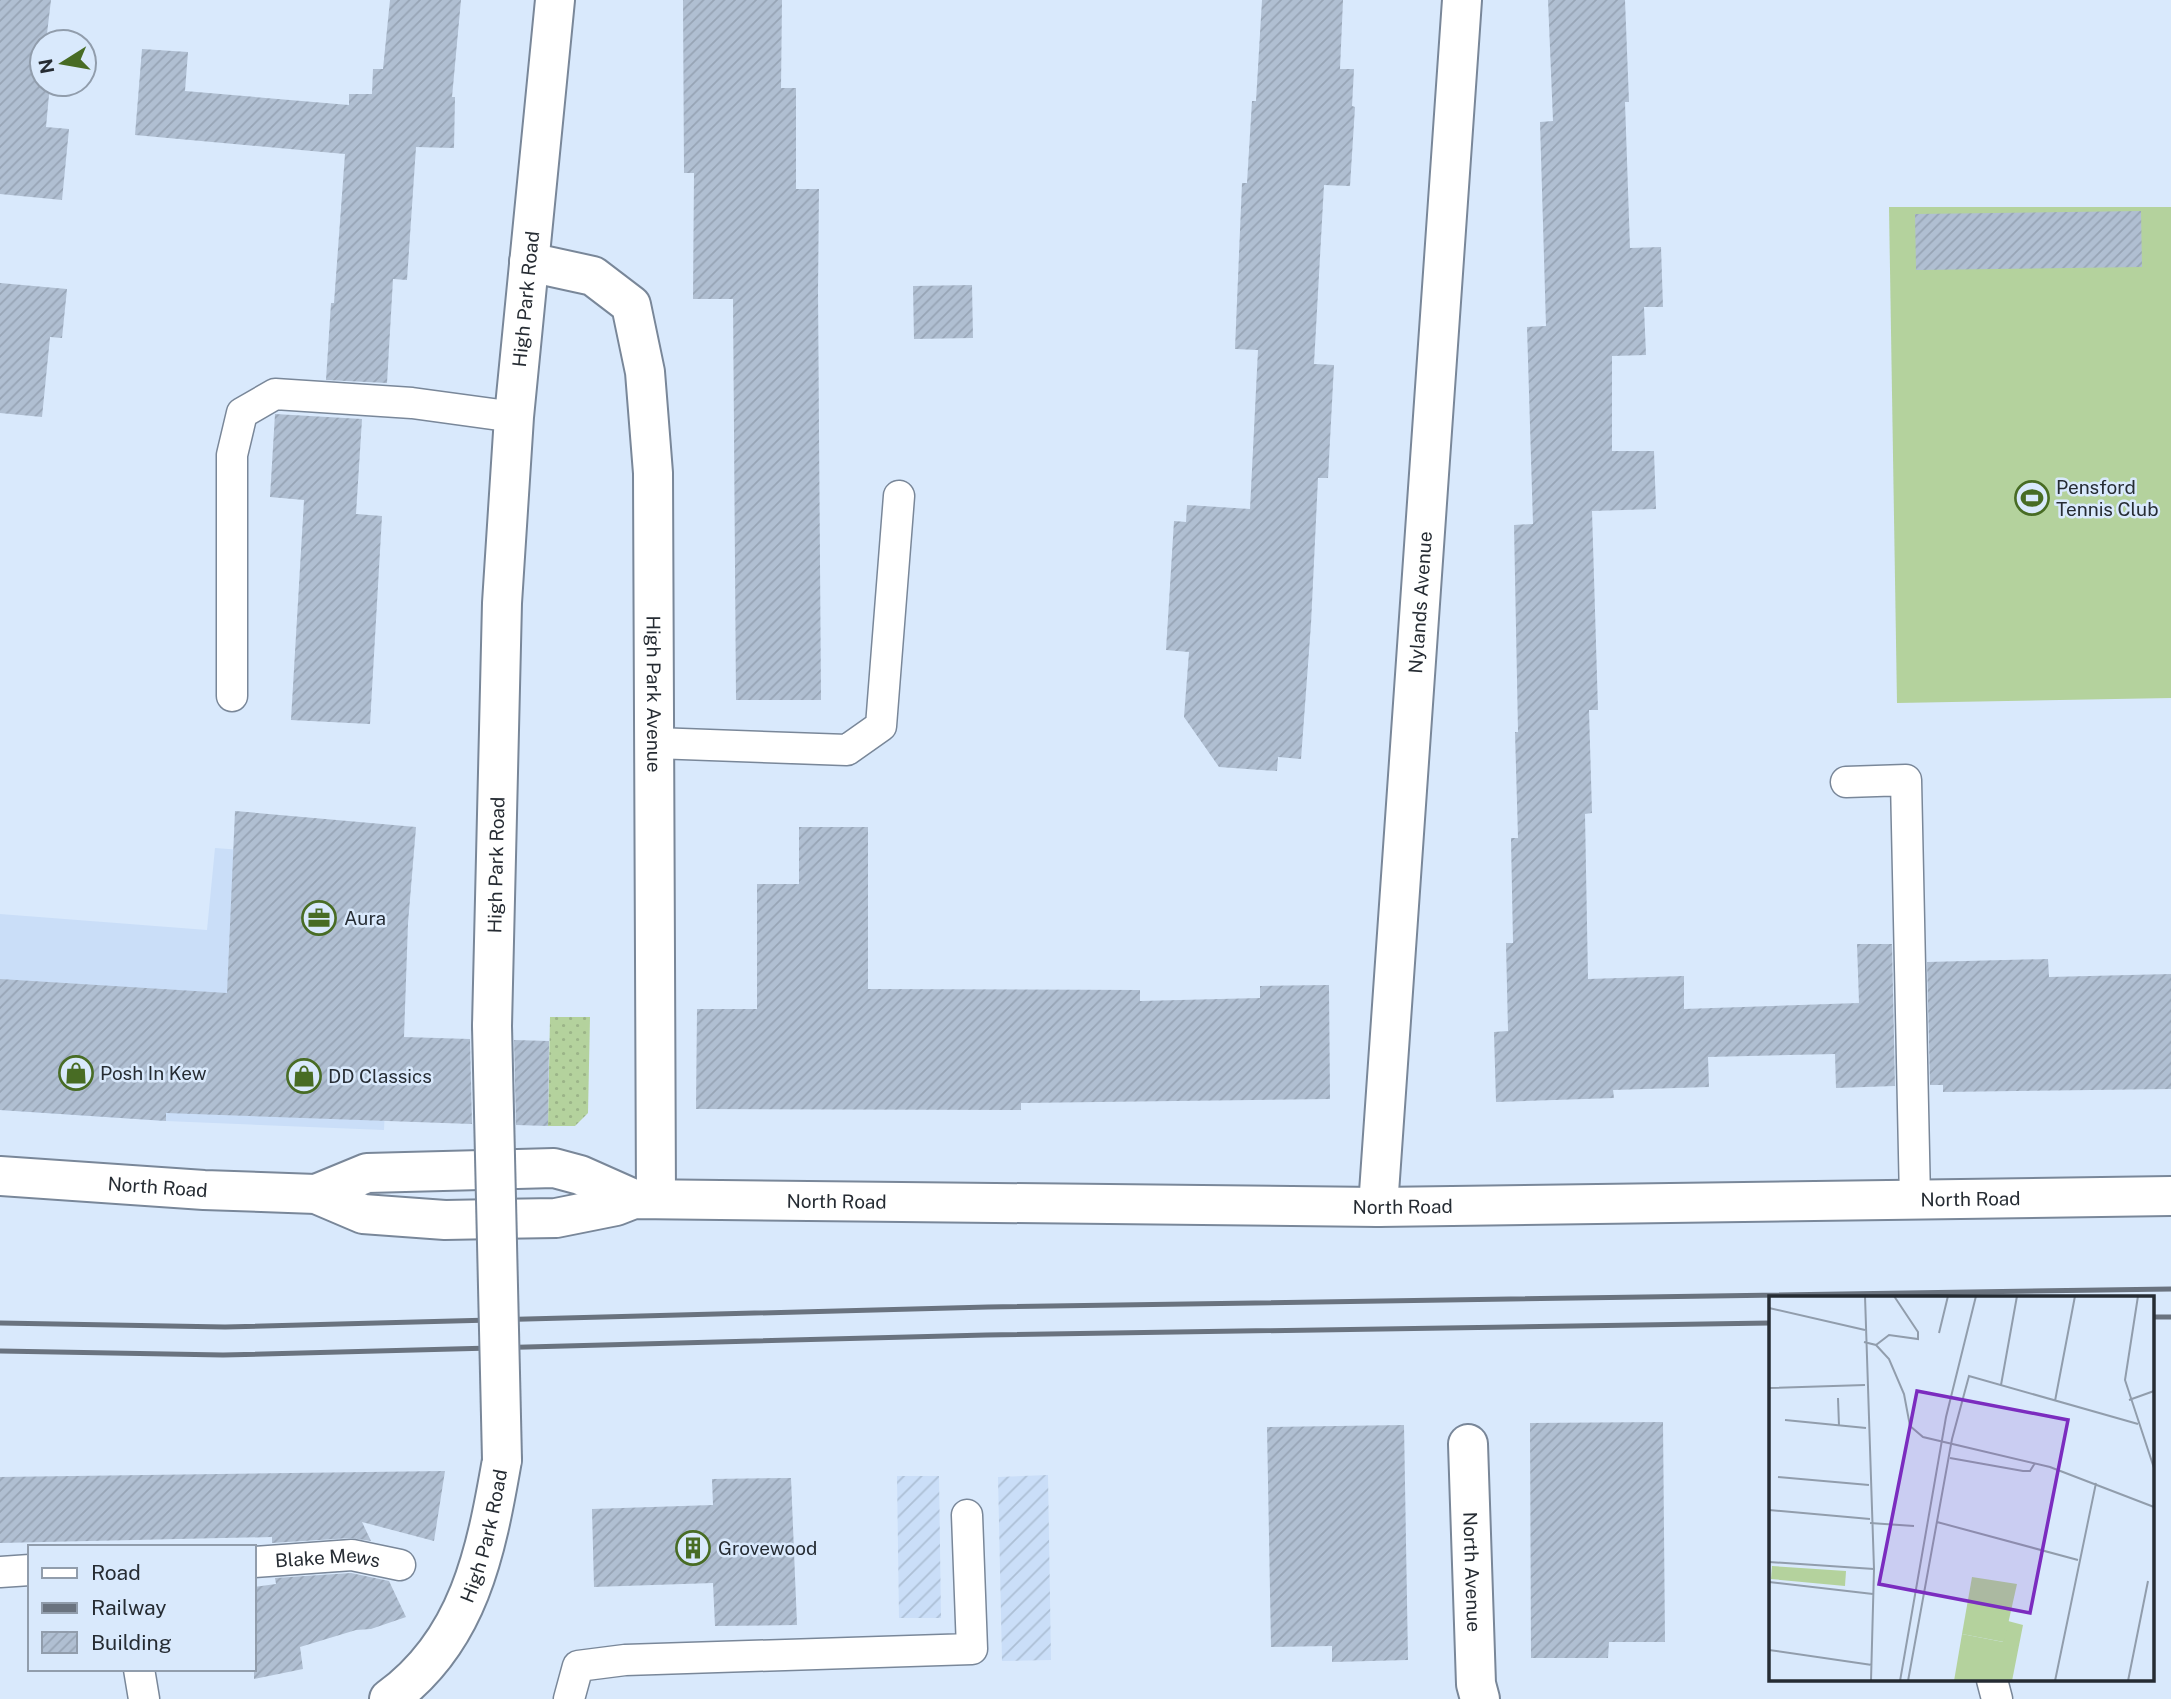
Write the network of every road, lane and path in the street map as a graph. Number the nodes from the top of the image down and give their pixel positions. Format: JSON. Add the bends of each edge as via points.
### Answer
{"nodes":[{"id":1,"x":555,"y":0,"type":"edge"},
{"id":2,"x":1462,"y":0,"type":"edge"},
{"id":3,"x":529,"y":262,"type":"junction"},
{"id":4,"x":514,"y":417,"type":"junction"},
{"id":5,"x":899,"y":496,"type":"dead end"},
{"id":6,"x":232,"y":696,"type":"dead end"},
{"id":7,"x":655,"y":743,"type":"junction"},
{"id":8,"x":1846,"y":782,"type":"dead end"},
{"id":9,"x":0,"y":1176,"type":"edge"},
{"id":10,"x":2171,"y":1196,"type":"edge"},
{"id":11,"x":645,"y":1199,"type":"junction"},
{"id":12,"x":1915,"y":1200,"type":"junction"},
{"id":13,"x":1378,"y":1207,"type":"junction"},
{"id":14,"x":1468,"y":1444,"type":"dead end"},
{"id":15,"x":967,"y":1515,"type":"dead end"},
{"id":16,"x":256,"y":1562,"type":"edge"},
{"id":17,"x":400,"y":1565,"type":"dead end"},
{"id":18,"x":28,"y":1570,"type":"edge"},
{"id":19,"x":0,"y":1572,"type":"edge"},
{"id":20,"x":139,"y":1671,"type":"edge"},
{"id":21,"x":1993,"y":1682,"type":"edge"},
{"id":22,"x":144,"y":1699,"type":"edge"},
{"id":23,"x":389,"y":1699,"type":"edge"},
{"id":24,"x":569,"y":1699,"type":"edge"},
{"id":25,"x":1480,"y":1699,"type":"edge"},
{"id":26,"x":1997,"y":1699,"type":"edge"}],
"edges":[{"from":1,"to":3,"type":"street","name":"High Park Road"},
{"from":2,"to":13,"type":"street","name":"Nylands Avenue"},
{"from":3,"to":4,"type":"street","name":"High Park Road"},
{"from":3,"to":7,"type":"street","name":"High Park Avenue","via":[[593,276],[631,304],[645,372],[653,473]]},
{"from":4,"to":6,"type":"lane","via":[[412,402],[275,394],[242,413],[232,455]]},
{"from":4,"to":23,"type":"street","name":"High Park Road","bridge":true,"via":[[502,603],[492,1026],[502,1460],[488,1539],[461,1614],[426,1668]]},
{"from":5,"to":7,"type":"lane","via":[[881,726],[847,750]]},
{"from":7,"to":11,"type":"street","name":"High Park Avenue"},
{"from":8,"to":12,"type":"lane","via":[[1906,780]]},
{"from":9,"to":11,"type":"street","name":"North Road","via":[[316,1194],[367,1173],[554,1168]]},
{"from":10,"to":12,"type":"street","name":"North Road"},
{"from":11,"to":13,"type":"street","name":"North Road"},
{"from":12,"to":13,"type":"street","name":"North Road"},
{"from":14,"to":25,"type":"street","name":"North Avenue"},
{"from":15,"to":24,"type":"lane","via":[[972,1648],[614,1661],[578,1666]]},
{"from":16,"to":17,"type":"lane","name":"Blake Mews","via":[[352,1555]]},
{"from":18,"to":19,"type":"lane"},
{"from":20,"to":22,"type":"lane"},
{"from":21,"to":26,"type":"lane"}]}
